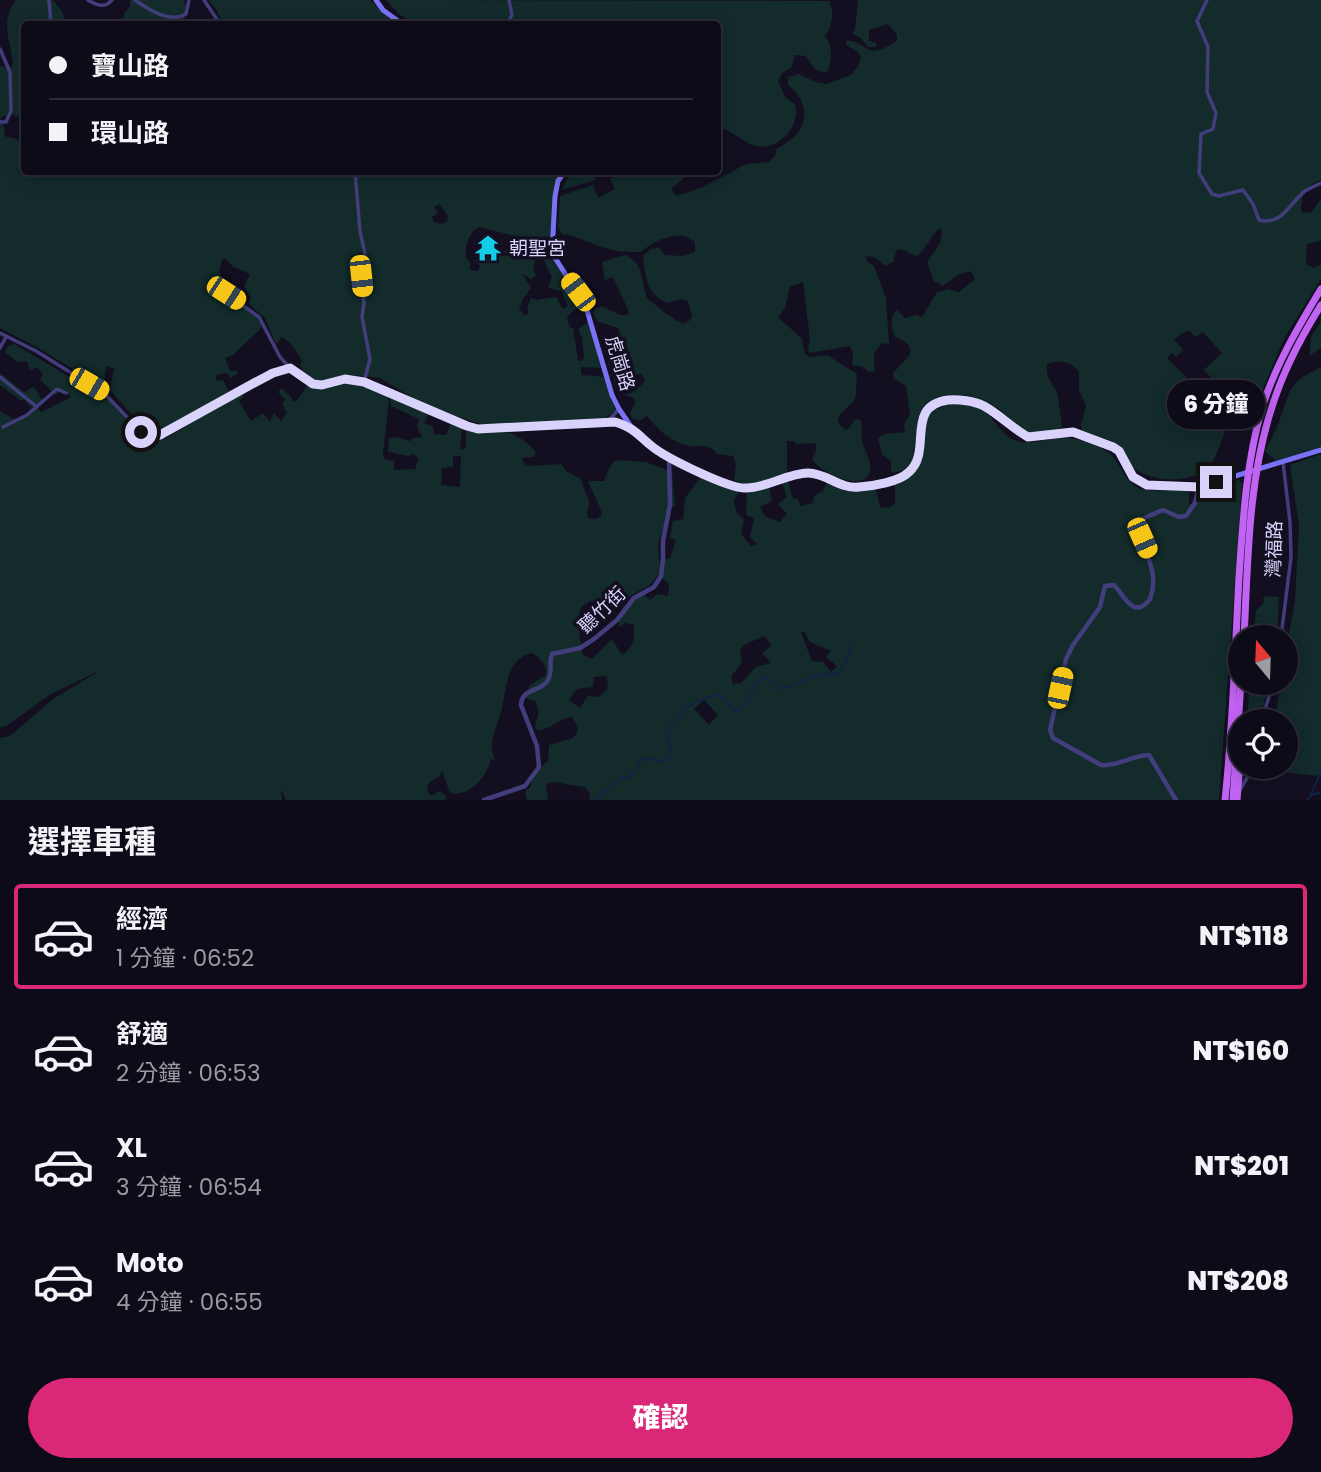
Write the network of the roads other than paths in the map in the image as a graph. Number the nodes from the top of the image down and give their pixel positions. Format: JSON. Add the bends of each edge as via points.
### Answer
{"nodes":[{"id":1,"x":49,"y":0,"type":"edge"},
{"id":2,"x":88,"y":0,"type":"edge"},
{"id":3,"x":112,"y":0,"type":"edge"},
{"id":4,"x":135,"y":0,"type":"edge"},
{"id":5,"x":189,"y":0,"type":"edge"},
{"id":6,"x":204,"y":0,"type":"edge"},
{"id":7,"x":376,"y":0,"type":"edge"},
{"id":8,"x":509,"y":0,"type":"edge"},
{"id":9,"x":1207,"y":0,"type":"edge"},
{"id":10,"x":51,"y":21,"type":"edge"},
{"id":11,"x":218,"y":21,"type":"edge"},
{"id":12,"x":398,"y":21,"type":"edge"},
{"id":13,"x":509,"y":21,"type":"edge"},
{"id":14,"x":0,"y":49,"type":"edge"},
{"id":15,"x":0,"y":122,"type":"edge"},
{"id":16,"x":355,"y":175,"type":"edge"},
{"id":17,"x":562,"y":175,"type":"edge"},
{"id":18,"x":1321,"y":183,"type":"edge"},
{"id":19,"x":226,"y":293,"type":"dead end"},
{"id":20,"x":1320,"y":297,"type":"edge"},
{"id":21,"x":1321,"y":311,"type":"edge"},
{"id":22,"x":0,"y":333,"type":"edge"},
{"id":23,"x":1300,"y":335,"type":"junction"},
{"id":24,"x":6,"y":337,"type":"junction"},
{"id":25,"x":0,"y":348,"type":"edge"},
{"id":26,"x":290,"y":368,"type":"junction"},
{"id":27,"x":0,"y":377,"type":"edge"},
{"id":28,"x":364,"y":382,"type":"junction"},
{"id":29,"x":66,"y":393,"type":"dead end"},
{"id":30,"x":37,"y":407,"type":"junction"},
{"id":31,"x":619,"y":410,"type":"junction"},
{"id":32,"x":608,"y":421,"type":"junction"},
{"id":33,"x":3,"y":427,"type":"dead end"},
{"id":34,"x":632,"y":428,"type":"junction"},
{"id":35,"x":1321,"y":450,"type":"edge"},
{"id":36,"x":669,"y":457,"type":"junction"},
{"id":37,"x":1283,"y":462,"type":"junction"},
{"id":38,"x":1254,"y":470,"type":"junction"},
{"id":39,"x":1199,"y":487,"type":"junction"},
{"id":40,"x":1243,"y":600,"type":"junction"},
{"id":41,"x":1244,"y":625,"type":"edge"},
{"id":42,"x":1282,"y":625,"type":"edge"},
{"id":43,"x":1242,"y":695,"type":"edge"},
{"id":44,"x":1235,"y":779,"type":"edge"},
{"id":45,"x":1245,"y":779,"type":"edge"},
{"id":46,"x":484,"y":800,"type":"edge"},
{"id":47,"x":1175,"y":800,"type":"edge"},
{"id":48,"x":1231,"y":800,"type":"edge"}],
"edges":[{"from":1,"to":10,"type":"street"},
{"from":2,"to":3,"type":"street","via":[[99,6]]},
{"from":4,"to":5,"type":"street","via":[[155,13],[179,18],[186,14]]},
{"from":6,"to":11,"type":"street"},
{"from":7,"to":12,"type":"main road"},
{"from":8,"to":13,"type":"street"},
{"from":9,"to":18,"type":"street","via":[[1197,21],[1208,47],[1207,92],[1216,113],[1213,129],[1200,134],[1199,173],[1212,194],[1243,190],[1259,220],[1267,222]]},
{"from":14,"to":15,"type":"street","via":[[9,72],[11,111],[6,122]]},
{"from":16,"to":28,"type":"street","via":[[365,254],[362,317],[370,359]]},
{"from":17,"to":31,"type":"main road","name":"虎崗路","via":[[556,187],[552,253],[586,307]]},
{"from":19,"to":26,"type":"street","via":[[259,317]]},
{"from":20,"to":23,"type":"main road"},
{"from":21,"to":23,"type":"main road"},
{"from":22,"to":24,"type":"street"},
{"from":23,"to":38,"type":"main road","via":[[1264,424]]},
{"from":24,"to":25,"type":"street"},
{"from":24,"to":26,"type":"street","via":[[106,394],[151,437]]},
{"from":26,"to":28,"type":"street","via":[[313,384],[345,379]]},
{"from":27,"to":30,"type":"street"},
{"from":28,"to":32,"type":"street","via":[[478,429]]},
{"from":29,"to":30,"type":"street","via":[[57,389]]},
{"from":30,"to":33,"type":"street"},
{"from":31,"to":32,"type":"street"},
{"from":31,"to":34,"type":"main road","name":"虎崗路"},
{"from":32,"to":34,"type":"street"},
{"from":34,"to":36,"type":"main road","name":"虎崗路"},
{"from":35,"to":37,"type":"main road"},
{"from":36,"to":39,"type":"main road","name":"虎崗路","via":[[742,488],[806,473],[860,487],[910,472],[928,407],[953,400],[984,406],[1028,437],[1073,432],[1113,447],[1133,477],[1147,485]]},
{"from":36,"to":46,"type":"street","name":"聽竹街","via":[[670,505],[661,576],[594,639],[580,648],[552,654],[549,678],[521,700],[537,746],[539,767],[525,786]]},
{"from":37,"to":38,"type":"main road"},
{"from":37,"to":42,"type":"street","name":"灣福路","via":[[1291,557]]},
{"from":38,"to":39,"type":"main road"},
{"from":38,"to":40,"type":"main road"},
{"from":39,"to":47,"type":"street","via":[[1186,516],[1163,510],[1138,524],[1152,571],[1150,599],[1147,604],[1132,606],[1114,585],[1105,586],[1100,607],[1066,659],[1050,730],[1053,738],[1101,765],[1149,755]]},
{"from":40,"to":41,"type":"main road"},
{"from":40,"to":48,"type":"main road"},
{"from":43,"to":48,"type":"main road","bridge":true},
{"from":44,"to":48,"type":"main road","bridge":true},
{"from":45,"to":48,"type":"street"}]}
